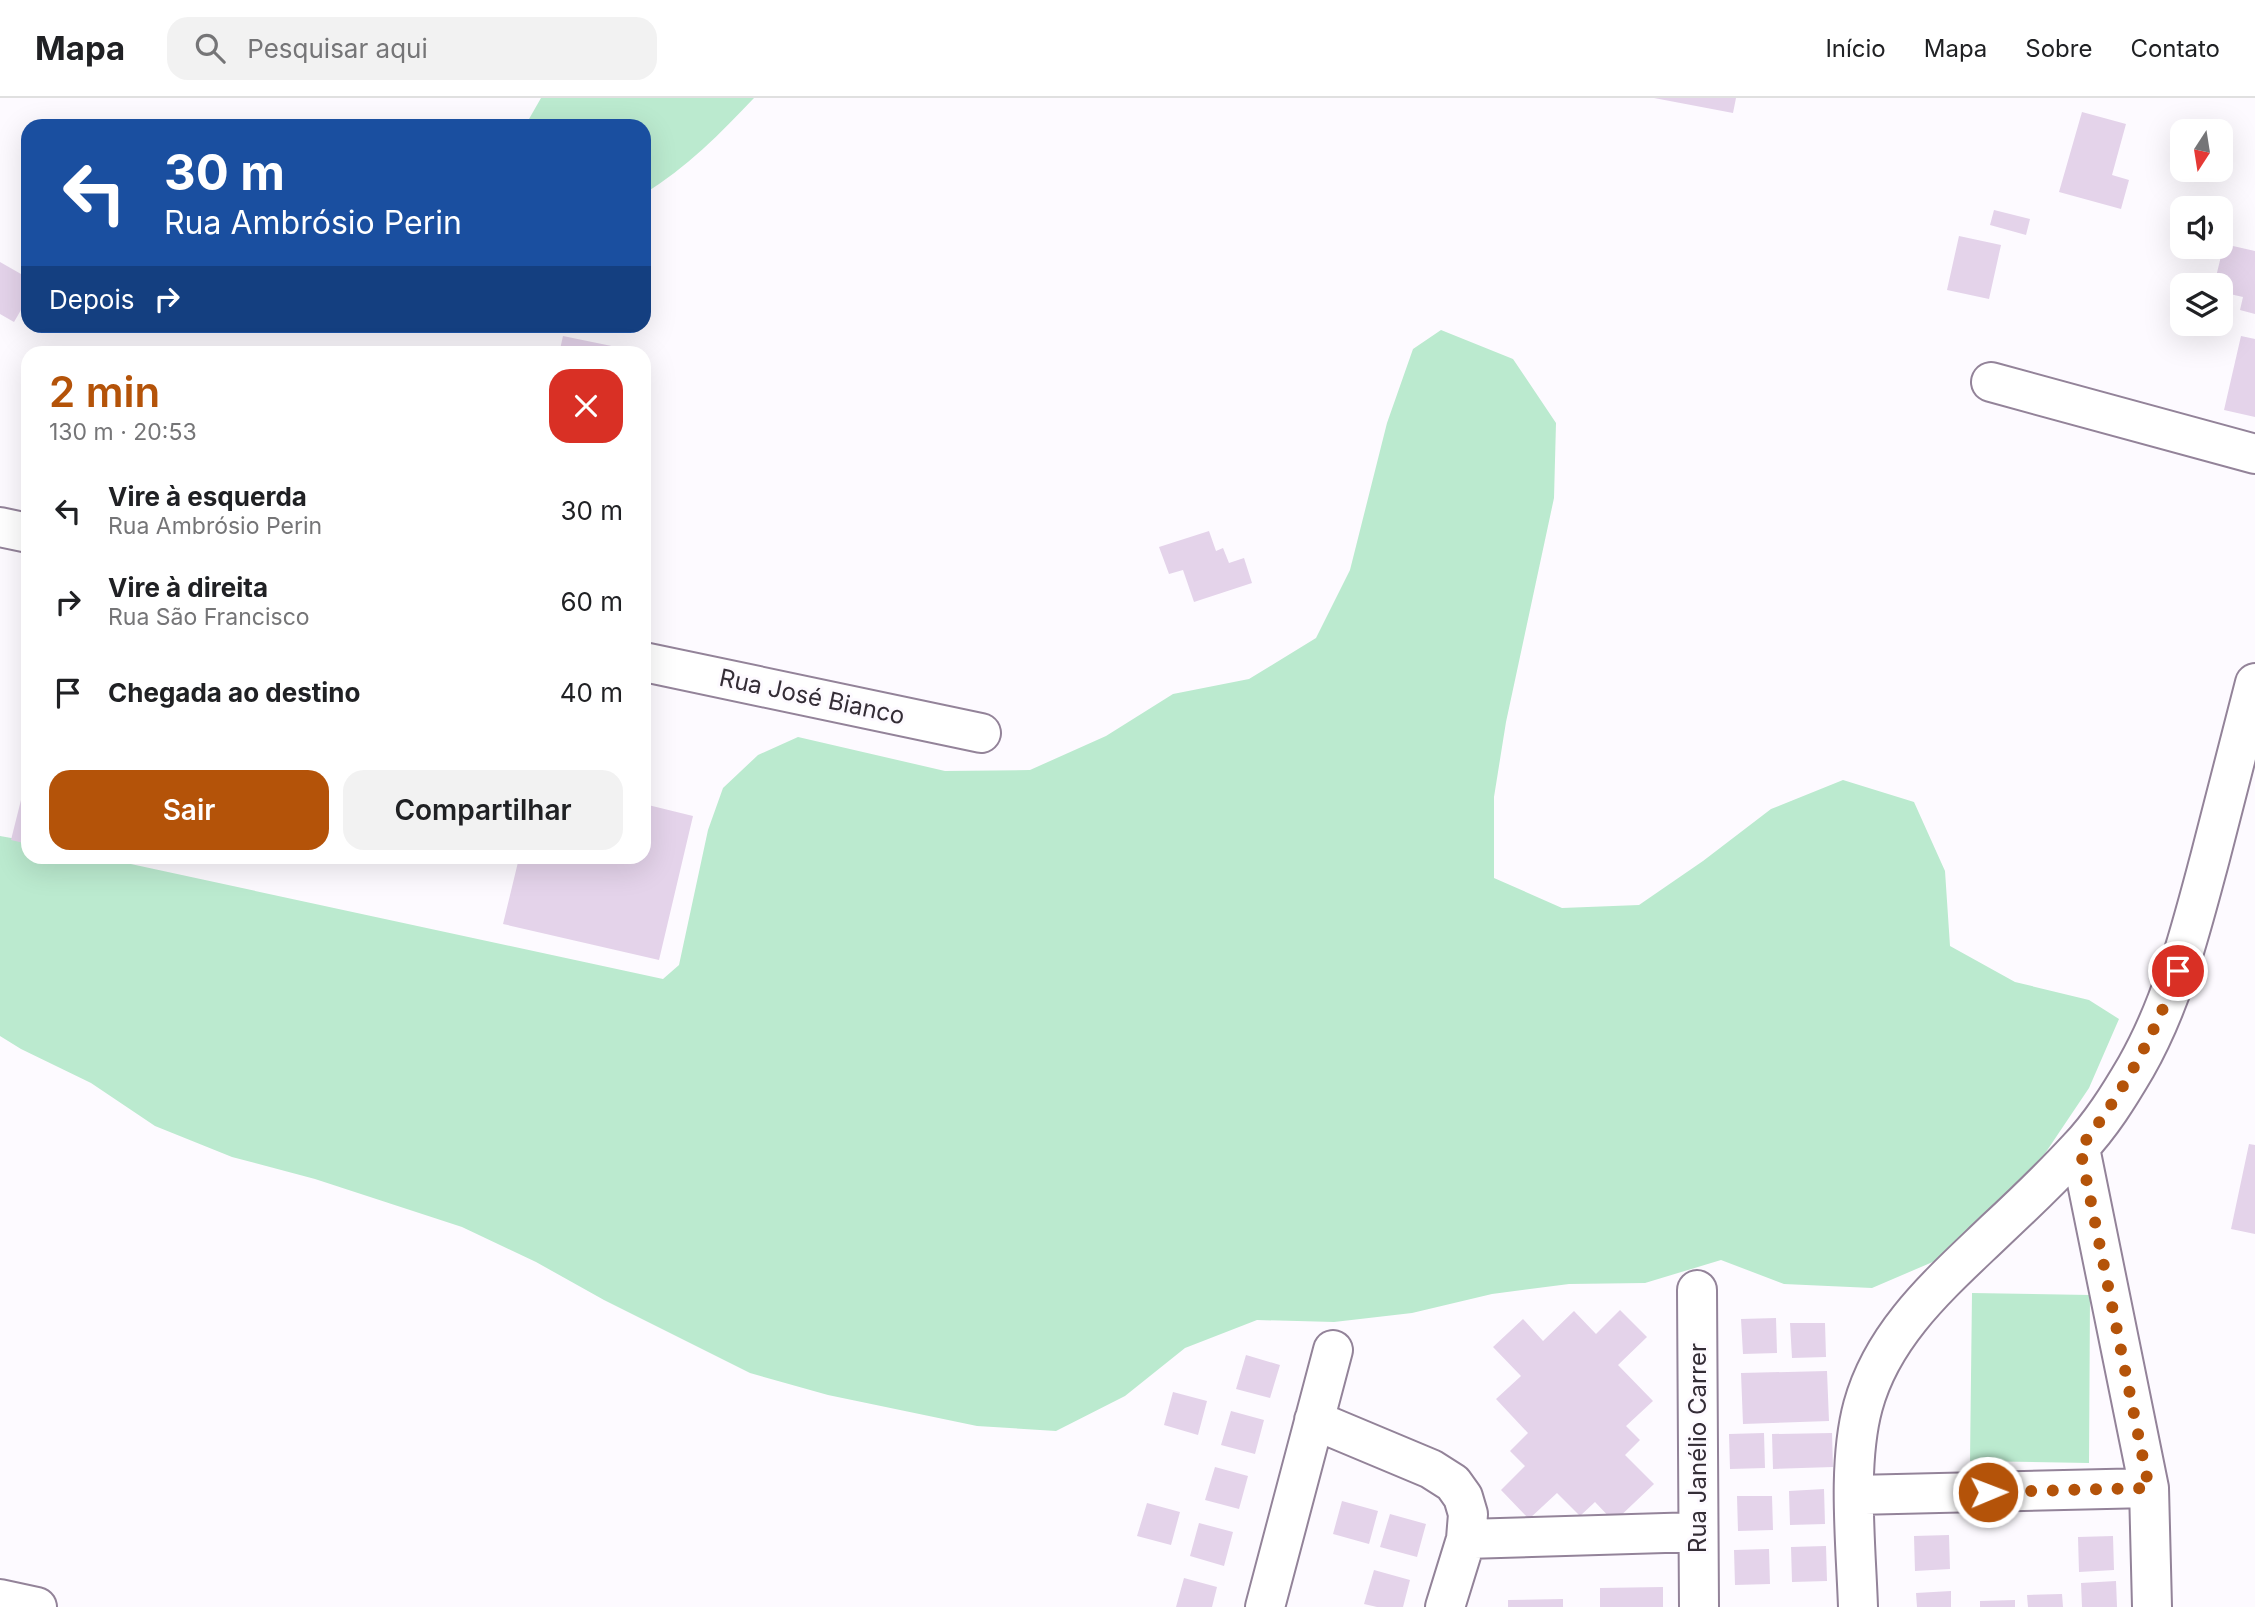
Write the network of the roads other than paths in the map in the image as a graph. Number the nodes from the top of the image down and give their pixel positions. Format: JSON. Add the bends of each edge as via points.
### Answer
{"nodes":[{"id":1,"x":1991,"y":382,"type":"dead end"},
{"id":2,"x":2255,"y":454,"type":"edge"},
{"id":3,"x":0,"y":527,"type":"edge"},
{"id":4,"x":21,"y":532,"type":"edge"},
{"id":5,"x":651,"y":663,"type":"edge"},
{"id":6,"x":2255,"y":683,"type":"edge"},
{"id":7,"x":981,"y":733,"type":"dead end"},
{"id":8,"x":2080,"y":1148,"type":"junction"},
{"id":9,"x":1698,"y":1290,"type":"dead end"},
{"id":10,"x":1333,"y":1350,"type":"dead end"},
{"id":11,"x":1314,"y":1420,"type":"junction"},
{"id":12,"x":2149,"y":1488,"type":"junction"},
{"id":13,"x":1855,"y":1495,"type":"junction"},
{"id":14,"x":1698,"y":1531,"type":"junction"},
{"id":15,"x":1466,"y":1539,"type":"junction"},
{"id":16,"x":0,"y":1599,"type":"edge"},
{"id":17,"x":37,"y":1607,"type":"edge"},
{"id":18,"x":1265,"y":1607,"type":"edge"},
{"id":19,"x":1446,"y":1607,"type":"edge"},
{"id":20,"x":1699,"y":1607,"type":"edge"},
{"id":21,"x":1858,"y":1607,"type":"edge"},
{"id":22,"x":2152,"y":1607,"type":"edge"}],
"edges":[{"from":1,"to":2,"type":"street"},
{"from":3,"to":4,"type":"street"},
{"from":5,"to":7,"type":"street","name":"Rua José Bianco"},
{"from":6,"to":8,"type":"street","via":[[2192,926],[2160,1019],[2107,1113]]},
{"from":8,"to":12,"type":"street"},
{"from":8,"to":13,"type":"street","via":[[1936,1286],[1892,1342],[1863,1406],[1856,1440]]},
{"from":9,"to":14,"type":"street","name":"Rua Janélio Carrer"},
{"from":10,"to":11,"type":"street"},
{"from":11,"to":15,"type":"street","via":[[1431,1469],[1453,1483],[1468,1514]]},
{"from":11,"to":18,"type":"street"},
{"from":12,"to":13,"type":"street"},
{"from":12,"to":22,"type":"street"},
{"from":13,"to":21,"type":"street"},
{"from":14,"to":15,"type":"street"},
{"from":14,"to":20,"type":"street","name":"Rua Janélio Carrer"},
{"from":15,"to":19,"type":"street"},
{"from":16,"to":17,"type":"street"}]}
